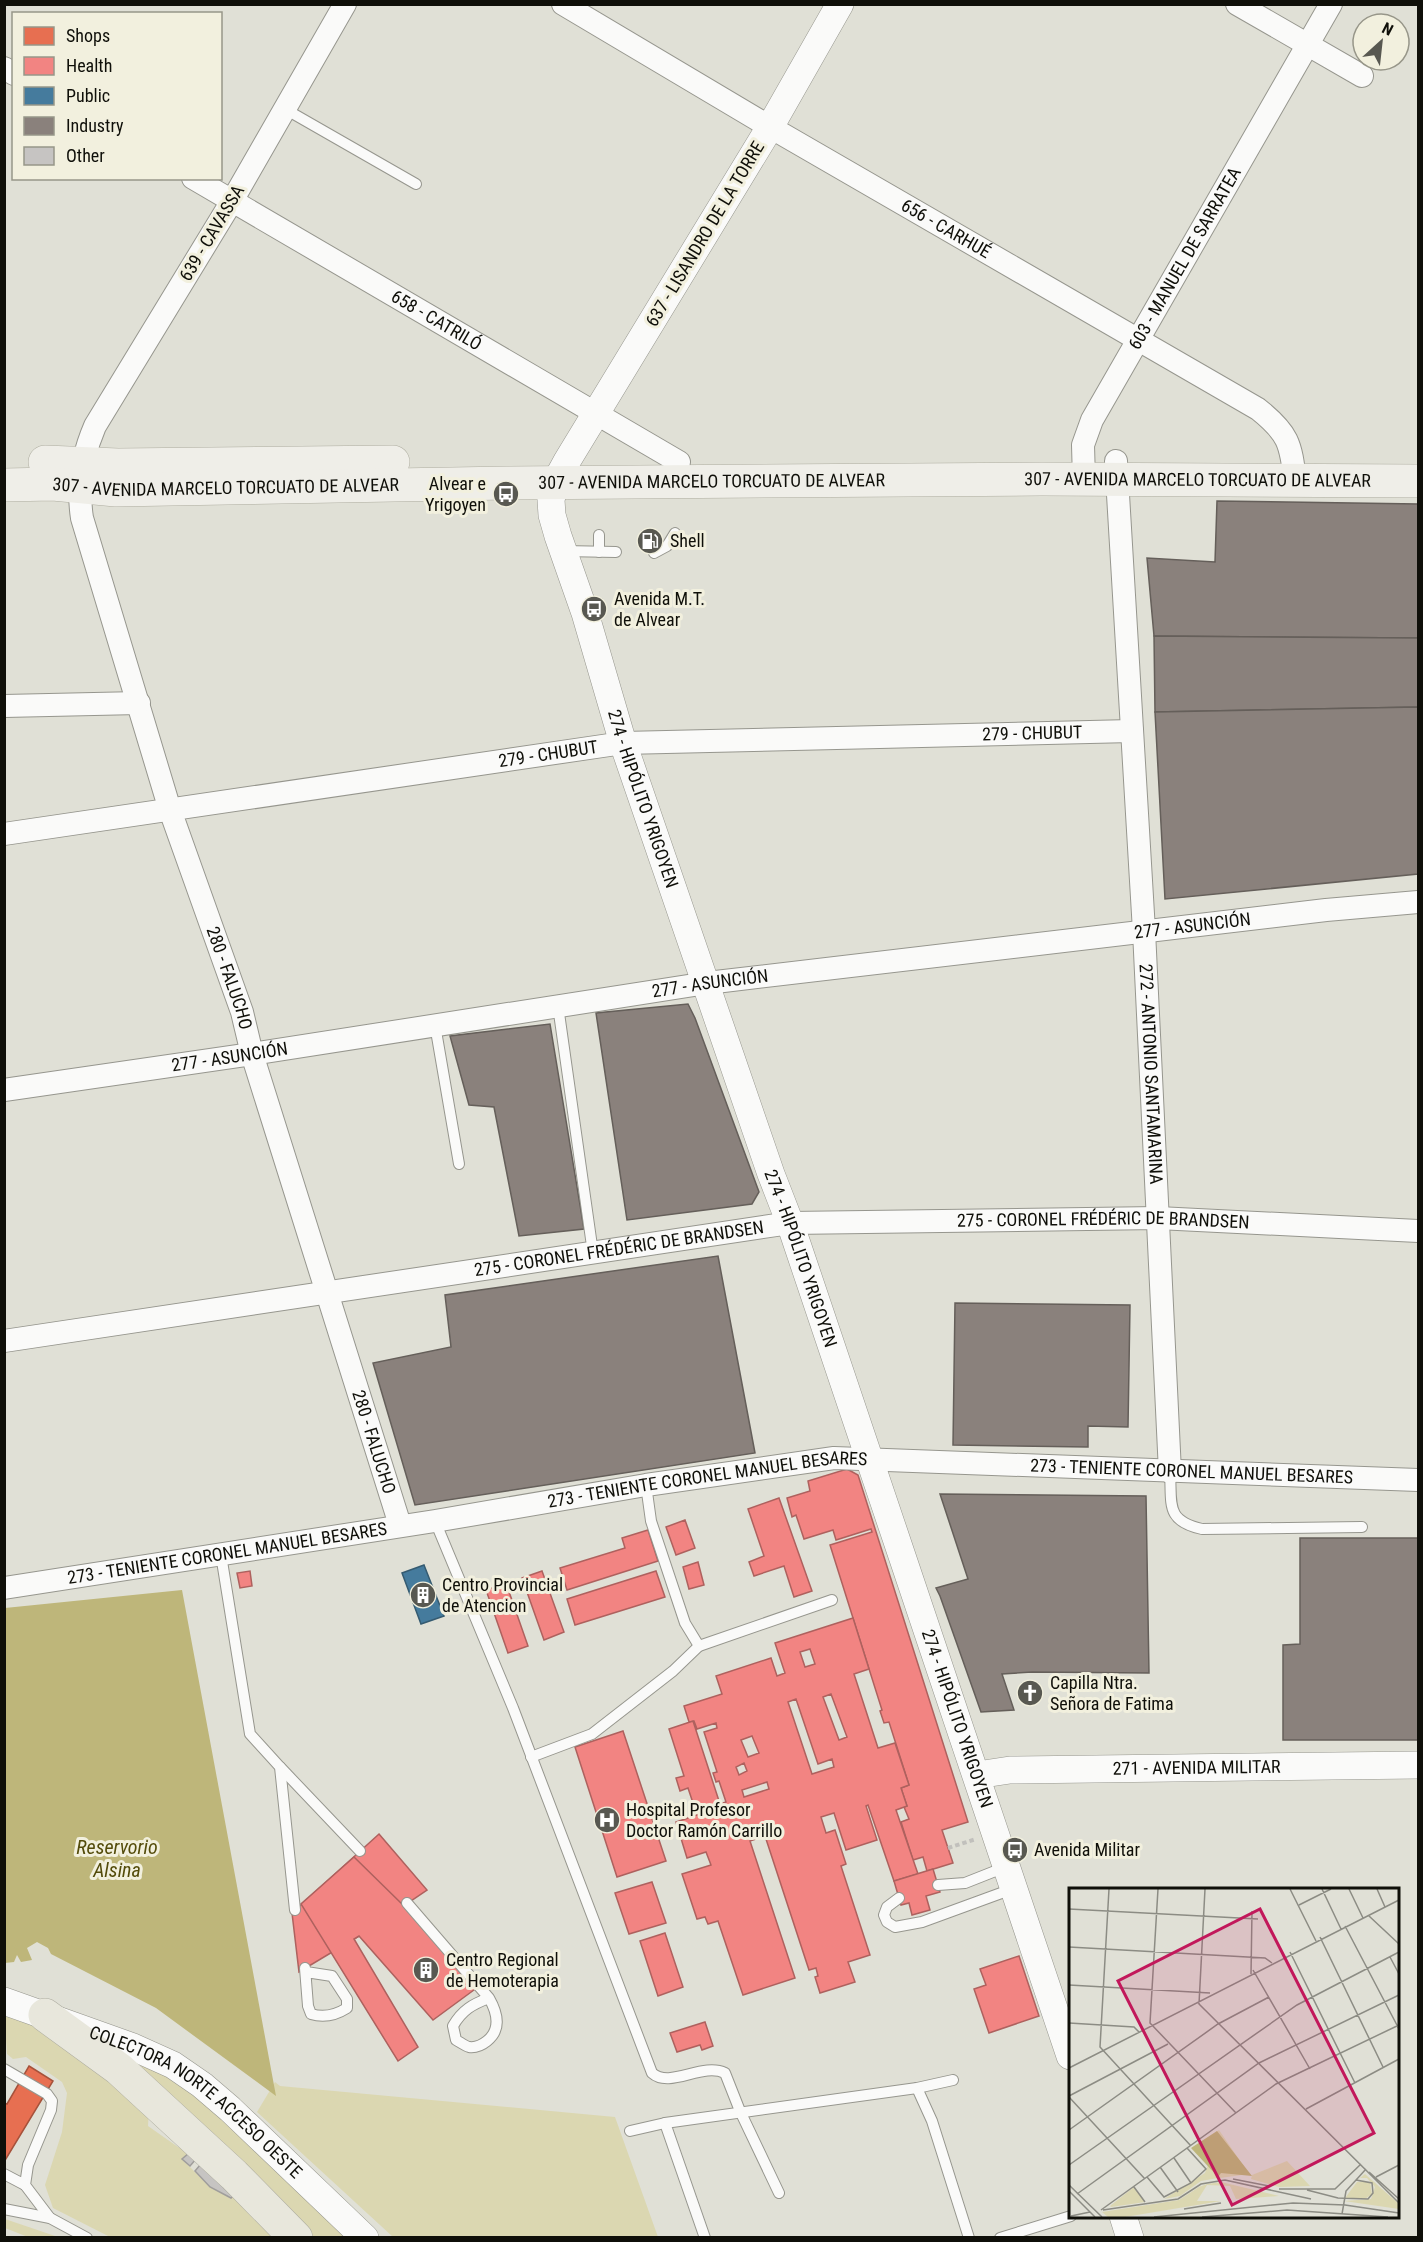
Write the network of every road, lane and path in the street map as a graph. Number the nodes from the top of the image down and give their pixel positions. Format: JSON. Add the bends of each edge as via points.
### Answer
{"nodes":[{"id":1,"x":345,"y":4,"type":"edge"},
{"id":2,"x":563,"y":4,"type":"edge"},
{"id":3,"x":840,"y":4,"type":"edge"},
{"id":4,"x":1238,"y":4,"type":"edge"},
{"id":5,"x":1331,"y":4,"type":"edge"},
{"id":6,"x":1307,"y":45,"type":"junction"},
{"id":7,"x":1362,"y":76,"type":"dead end"},
{"id":8,"x":285,"y":109,"type":"junction"},
{"id":9,"x":770,"y":127,"type":"junction"},
{"id":10,"x":196,"y":180,"type":"edge"},
{"id":11,"x":416,"y":184,"type":"dead end"},
{"id":12,"x":232,"y":201,"type":"junction"},
{"id":13,"x":1139,"y":339,"type":"junction"},
{"id":14,"x":596,"y":415,"type":"junction"},
{"id":15,"x":4,"y":462,"type":"edge"},
{"id":16,"x":1419,"y":462,"type":"edge"},
{"id":17,"x":1084,"y":470,"type":"junction"},
{"id":18,"x":1117,"y":470,"type":"junction"},
{"id":19,"x":1293,"y":471,"type":"junction"},
{"id":20,"x":561,"y":472,"type":"junction"},
{"id":21,"x":81,"y":475,"type":"junction"},
{"id":22,"x":678,"y":479,"type":"junction"},
{"id":23,"x":1419,"y":481,"type":"edge"},
{"id":24,"x":4,"y":485,"type":"edge"},
{"id":25,"x":675,"y":533,"type":"dead end"},
{"id":26,"x":599,"y":535,"type":"dead end"},
{"id":27,"x":563,"y":551,"type":"junction"},
{"id":28,"x":598,"y":552,"type":"junction"},
{"id":29,"x":616,"y":552,"type":"dead end"},
{"id":30,"x":654,"y":553,"type":"dead end"},
{"id":31,"x":139,"y":703,"type":"junction"},
{"id":32,"x":4,"y":706,"type":"edge"},
{"id":33,"x":1132,"y":731,"type":"junction"},
{"id":34,"x":623,"y":743,"type":"junction"},
{"id":35,"x":170,"y":810,"type":"junction"},
{"id":36,"x":4,"y":834,"type":"edge"},
{"id":37,"x":1419,"y":902,"type":"edge"},
{"id":38,"x":1144,"y":931,"type":"junction"},
{"id":39,"x":707,"y":983,"type":"junction"},
{"id":40,"x":558,"y":1006,"type":"junction"},
{"id":41,"x":435,"y":1025,"type":"junction"},
{"id":42,"x":252,"y":1053,"type":"junction"},
{"id":43,"x":4,"y":1090,"type":"edge"},
{"id":44,"x":459,"y":1164,"type":"dead end"},
{"id":45,"x":1158,"y":1218,"type":"junction"},
{"id":46,"x":790,"y":1223,"type":"junction"},
{"id":47,"x":1419,"y":1231,"type":"edge"},
{"id":48,"x":593,"y":1253,"type":"junction"},
{"id":49,"x":326,"y":1292,"type":"junction"},
{"id":50,"x":4,"y":1341,"type":"edge"},
{"id":51,"x":870,"y":1459,"type":"junction"},
{"id":52,"x":1170,"y":1472,"type":"junction"},
{"id":53,"x":1419,"y":1480,"type":"edge"},
{"id":54,"x":646,"y":1485,"type":"junction"},
{"id":55,"x":435,"y":1521,"type":"junction"},
{"id":56,"x":399,"y":1525,"type":"junction"},
{"id":57,"x":1362,"y":1527,"type":"dead end"},
{"id":58,"x":221,"y":1555,"type":"junction"},
{"id":59,"x":4,"y":1588,"type":"edge"},
{"id":60,"x":832,"y":1600,"type":"dead end"},
{"id":61,"x":699,"y":1646,"type":"junction"},
{"id":62,"x":531,"y":1756,"type":"junction"},
{"id":63,"x":1419,"y":1766,"type":"edge"},
{"id":64,"x":280,"y":1767,"type":"junction"},
{"id":65,"x":977,"y":1775,"type":"junction"},
{"id":66,"x":360,"y":1851,"type":"dead end"},
{"id":67,"x":1012,"y":1877,"type":"junction"},
{"id":68,"x":938,"y":1885,"type":"dead end"},
{"id":69,"x":898,"y":1898,"type":"dead end"},
{"id":70,"x":407,"y":1903,"type":"dead end"},
{"id":71,"x":296,"y":1910,"type":"dead end"},
{"id":72,"x":306,"y":1970,"type":"joint"},
{"id":73,"x":489,"y":1998,"type":"junction"},
{"id":74,"x":4,"y":2001,"type":"edge"},
{"id":75,"x":45,"y":2015,"type":"junction"},
{"id":76,"x":1069,"y":2050,"type":"edge"},
{"id":77,"x":4,"y":2069,"type":"edge"},
{"id":78,"x":953,"y":2080,"type":"dead end"},
{"id":79,"x":917,"y":2088,"type":"junction"},
{"id":80,"x":740,"y":2111,"type":"junction"},
{"id":81,"x":665,"y":2122,"type":"junction"},
{"id":82,"x":630,"y":2131,"type":"dead end"},
{"id":83,"x":4,"y":2174,"type":"edge"},
{"id":84,"x":25,"y":2185,"type":"junction"},
{"id":85,"x":779,"y":2193,"type":"dead end"},
{"id":86,"x":4,"y":2209,"type":"edge"},
{"id":87,"x":50,"y":2218,"type":"junction"},
{"id":88,"x":1069,"y":2218,"type":"edge"},
{"id":89,"x":1123,"y":2218,"type":"edge"},
{"id":90,"x":87,"y":2238,"type":"edge"},
{"id":91,"x":296,"y":2238,"type":"edge"},
{"id":92,"x":365,"y":2238,"type":"edge"},
{"id":93,"x":705,"y":2238,"type":"edge"},
{"id":94,"x":969,"y":2238,"type":"edge"},
{"id":95,"x":1000,"y":2238,"type":"edge"},
{"id":96,"x":1130,"y":2238,"type":"edge"}],
"edges":[{"from":1,"to":8,"type":"street","name":"639 - CAVASSA"},
{"from":2,"to":9,"type":"street","name":"656 - CARHUÉ"},
{"from":3,"to":9,"type":"street","name":"637 - LISANDRO DE LA TORRE"},
{"from":4,"to":6,"type":"street"},
{"from":5,"to":6,"type":"street","name":"603 - MANUEL DE SARRATEA"},
{"from":6,"to":7,"type":"street"},
{"from":6,"to":13,"type":"street","name":"603 - MANUEL DE SARRATEA"},
{"from":8,"to":11,"type":"lane"},
{"from":8,"to":12,"type":"street","name":"639 - CAVASSA"},
{"from":9,"to":13,"type":"street","name":"656 - CARHUÉ"},
{"from":9,"to":14,"type":"street","name":"637 - LISANDRO DE LA TORRE"},
{"from":10,"to":12,"type":"street","name":"658 - CATRILÓ"},
{"from":12,"to":14,"type":"street","name":"658 - CATRILÓ"},
{"from":12,"to":21,"type":"street","name":"639 - CAVASSA","via":[[95,426]]},
{"from":13,"to":17,"type":"street","name":"603 - MANUEL DE SARRATEA","via":[[1085,435]]},
{"from":13,"to":19,"type":"street","name":"656 - CARHUÉ","via":[[1258,409],[1282,431],[1290,446]]},
{"from":14,"to":20,"type":"street","name":"637 - LISANDRO DE LA TORRE"},
{"from":14,"to":22,"type":"street","name":"658 - CATRILÓ"},
{"from":15,"to":21,"type":"main road","name":"307 - AVENIDA MARCELO TORCUATO DE ALVEAR"},
{"from":16,"to":19,"type":"main road","name":"307 - AVENIDA MARCELO TORCUATO DE ALVEAR"},
{"from":17,"to":18,"type":"main road","name":"307 - AVENIDA MARCELO TORCUATO DE ALVEAR"},
{"from":17,"to":22,"type":"main road","name":"307 - AVENIDA MARCELO TORCUATO DE ALVEAR"},
{"from":18,"to":19,"type":"main road","name":"307 - AVENIDA MARCELO TORCUATO DE ALVEAR"},
{"from":18,"to":33,"type":"street","name":"272 - ANTONIO SANTAMARINA"},
{"from":19,"to":23,"type":"main road","name":"307 - AVENIDA MARCELO TORCUATO DE ALVEAR"},
{"from":20,"to":21,"type":"main road","name":"307 - AVENIDA MARCELO TORCUATO DE ALVEAR"},
{"from":20,"to":22,"type":"main road","name":"307 - AVENIDA MARCELO TORCUATO DE ALVEAR"},
{"from":20,"to":22,"type":"main road","name":"307 - AVENIDA MARCELO TORCUATO DE ALVEAR","via":[[602,488]]},
{"from":20,"to":27,"type":"street","name":"274 - HIPÓLITO YRIGOYEN","via":[[551,508]]},
{"from":21,"to":24,"type":"main road","name":"307 - AVENIDA MARCELO TORCUATO DE ALVEAR"},
{"from":21,"to":31,"type":"street","name":"280 - FALUCHO","via":[[82,518]]},
{"from":25,"to":30,"type":"lane","via":[[667,546]]},
{"from":26,"to":28,"type":"lane"},
{"from":27,"to":28,"type":"lane"},
{"from":27,"to":34,"type":"street","name":"274 - HIPÓLITO YRIGOYEN"},
{"from":28,"to":29,"type":"lane"},
{"from":31,"to":32,"type":"street"},
{"from":31,"to":35,"type":"street","name":"280 - FALUCHO"},
{"from":33,"to":34,"type":"street","name":"279 - CHUBUT"},
{"from":33,"to":38,"type":"street","name":"272 - ANTONIO SANTAMARINA"},
{"from":34,"to":35,"type":"street","name":"279 - CHUBUT"},
{"from":34,"to":39,"type":"street","name":"274 - HIPÓLITO YRIGOYEN"},
{"from":35,"to":36,"type":"street","name":"279 - CHUBUT"},
{"from":35,"to":42,"type":"street","name":"280 - FALUCHO","via":[[242,1012]]},
{"from":37,"to":38,"type":"street","name":"277 - ASUNCIÓN"},
{"from":38,"to":39,"type":"street","name":"277 - ASUNCIÓN"},
{"from":38,"to":45,"type":"street","name":"272 - ANTONIO SANTAMARINA"},
{"from":39,"to":40,"type":"street","name":"277 - ASUNCIÓN"},
{"from":39,"to":46,"type":"street","name":"274 - HIPÓLITO YRIGOYEN"},
{"from":40,"to":41,"type":"street","name":"277 - ASUNCIÓN"},
{"from":40,"to":48,"type":"lane"},
{"from":41,"to":42,"type":"street","name":"277 - ASUNCIÓN"},
{"from":41,"to":44,"type":"lane"},
{"from":42,"to":43,"type":"street","name":"277 - ASUNCIÓN"},
{"from":42,"to":49,"type":"street","name":"280 - FALUCHO"},
{"from":45,"to":46,"type":"street","name":"275 - CORONEL FRÉDÉRIC DE BRANDSEN"},
{"from":45,"to":47,"type":"street","name":"275 - CORONEL FRÉDÉRIC DE BRANDSEN"},
{"from":45,"to":52,"type":"street","name":"272 - ANTONIO SANTAMARINA"},
{"from":46,"to":48,"type":"street","name":"275 - CORONEL FRÉDÉRIC DE BRANDSEN"},
{"from":46,"to":51,"type":"street","name":"274 - HIPÓLITO YRIGOYEN"},
{"from":48,"to":49,"type":"street","name":"275 - CORONEL FRÉDÉRIC DE BRANDSEN"},
{"from":49,"to":50,"type":"street","name":"275 - CORONEL FRÉDÉRIC DE BRANDSEN"},
{"from":49,"to":56,"type":"street","name":"280 - FALUCHO"},
{"from":51,"to":52,"type":"street","name":"273 - TENIENTE CORONEL MANUEL BESARES"},
{"from":51,"to":54,"type":"street","name":"273 - TENIENTE CORONEL MANUEL BESARES","via":[[834,1458]]},
{"from":51,"to":65,"type":"street","name":"274 - HIPÓLITO YRIGOYEN"},
{"from":52,"to":53,"type":"street","name":"273 - TENIENTE CORONEL MANUEL BESARES"},
{"from":52,"to":57,"type":"lane","via":[[1172,1510],[1176,1518],[1191,1527]]},
{"from":54,"to":55,"type":"street","name":"273 - TENIENTE CORONEL MANUEL BESARES"},
{"from":54,"to":61,"type":"lane","via":[[651,1521],[686,1623]]},
{"from":55,"to":56,"type":"street","name":"273 - TENIENTE CORONEL MANUEL BESARES"},
{"from":55,"to":62,"type":"lane"},
{"from":56,"to":58,"type":"street","name":"273 - TENIENTE CORONEL MANUEL BESARES"},
{"from":58,"to":59,"type":"street","name":"273 - TENIENTE CORONEL MANUEL BESARES"},
{"from":58,"to":64,"type":"lane","via":[[250,1734]]},
{"from":60,"to":61,"type":"lane"},
{"from":61,"to":62,"type":"lane","via":[[592,1734]]},
{"from":62,"to":80,"type":"lane","via":[[652,2073],[666,2079],[718,2069],[725,2073]]},
{"from":63,"to":65,"type":"street","name":"271 - AVENIDA MILITAR","via":[[1010,1770]]},
{"from":64,"to":66,"type":"lane"},
{"from":64,"to":71,"type":"lane"},
{"from":65,"to":67,"type":"street","name":"274 - HIPÓLITO YRIGOYEN"},
{"from":67,"to":68,"type":"lane"},
{"from":67,"to":69,"type":"lane","via":[[922,1922],[895,1927],[884,1915],[887,1906]]},
{"from":67,"to":76,"type":"street","name":"274 - HIPÓLITO YRIGOYEN"},
{"from":70,"to":73,"type":"lane"},
{"from":72,"to":72,"type":"lane","via":[[311,2014],[338,2014],[347,2008],[347,1999],[332,1976]]},
{"from":73,"to":73,"type":"lane","via":[[498,2023],[493,2037],[482,2045],[469,2047],[456,2040],[453,2026],[458,2016]]},
{"from":74,"to":75,"type":"street","name":"COLECTORA NORTE ACCESO OESTE"},
{"from":75,"to":91,"type":"highway","via":[[119,2069]]},
{"from":75,"to":92,"type":"street","name":"COLECTORA NORTE ACCESO OESTE","via":[[133,2047],[173,2065],[202,2085]]},
{"from":77,"to":84,"type":"lane","via":[[51,2101],[51,2110],[28,2165]]},
{"from":78,"to":79,"type":"lane"},
{"from":79,"to":80,"type":"lane"},
{"from":79,"to":94,"type":"lane","via":[[932,2121]]},
{"from":80,"to":81,"type":"lane"},
{"from":80,"to":85,"type":"lane"},
{"from":81,"to":82,"type":"lane"},
{"from":81,"to":93,"type":"lane"},
{"from":83,"to":84,"type":"lane"},
{"from":84,"to":87,"type":"lane"},
{"from":86,"to":87,"type":"lane"},
{"from":87,"to":90,"type":"lane"},
{"from":88,"to":95,"type":"lane"},
{"from":89,"to":96,"type":"street"}]}
